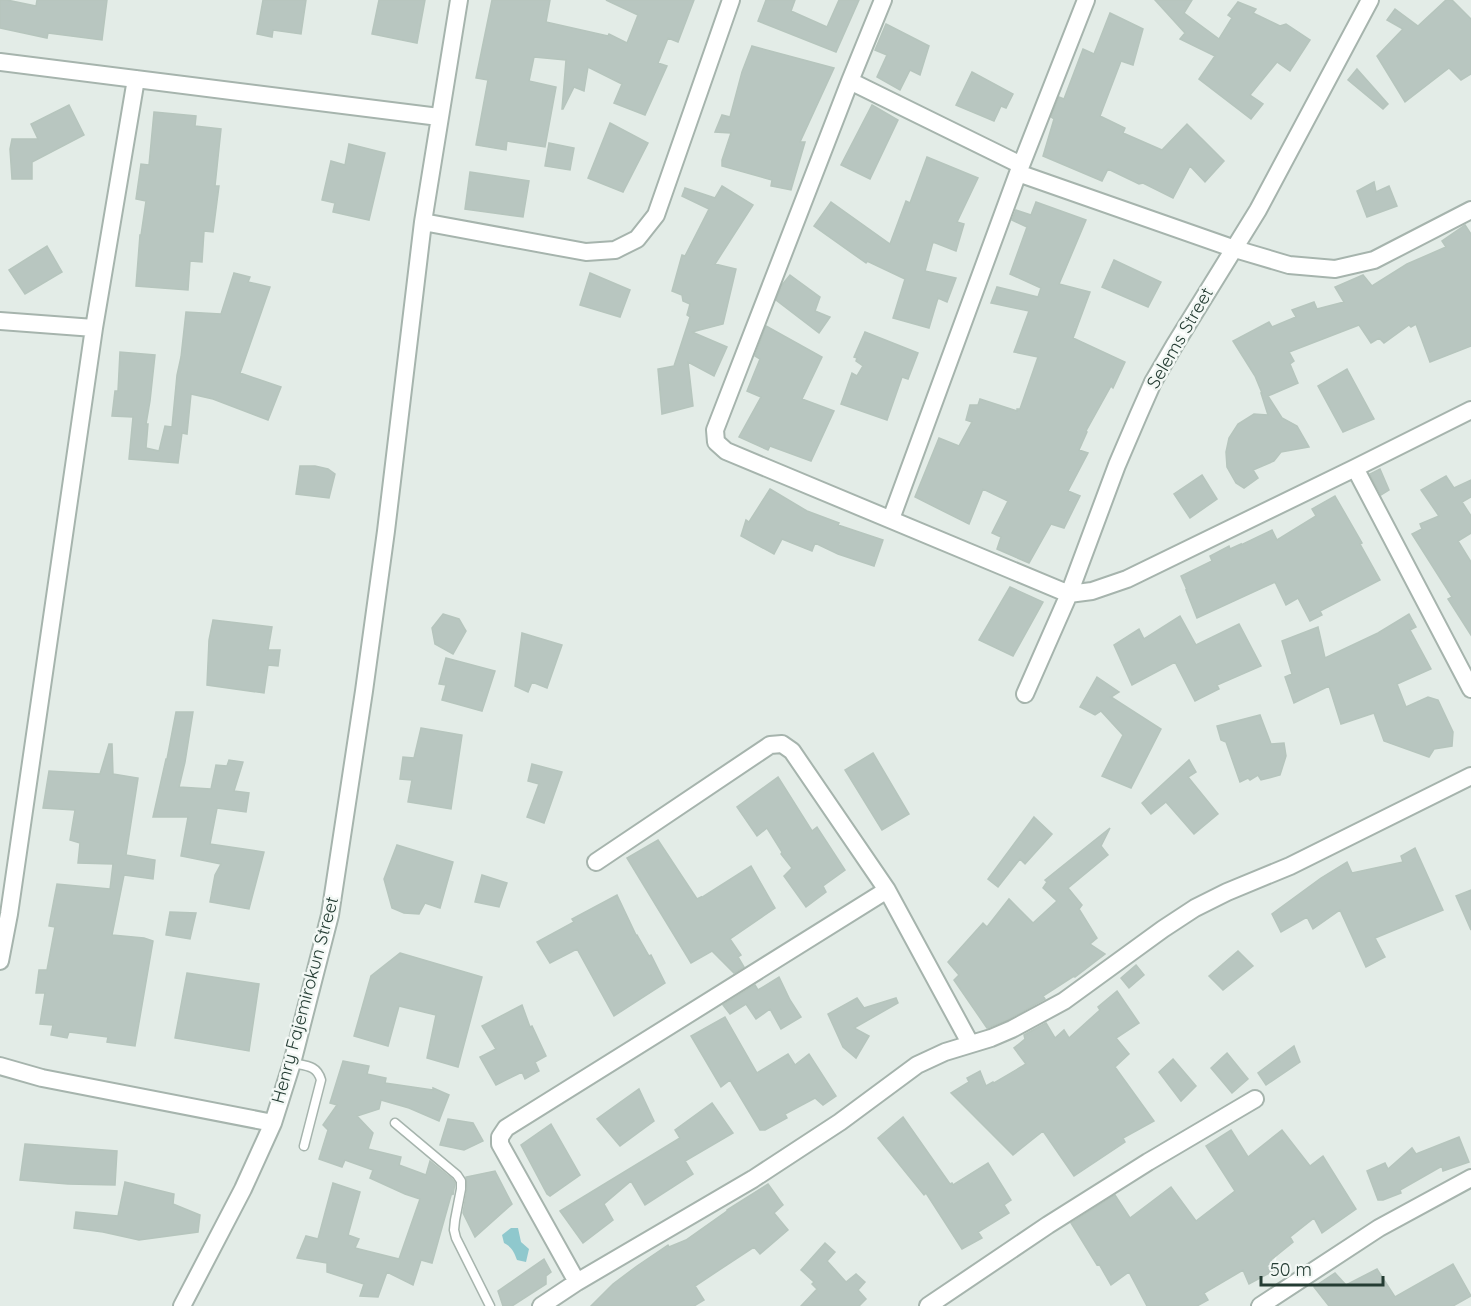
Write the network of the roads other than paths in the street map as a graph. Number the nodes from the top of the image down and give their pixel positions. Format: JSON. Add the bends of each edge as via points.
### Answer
{"nodes":[{"id":1,"x":459,"y":0,"type":"edge"},
{"id":2,"x":731,"y":0,"type":"edge"},
{"id":3,"x":883,"y":0,"type":"edge"},
{"id":4,"x":1086,"y":0,"type":"edge"},
{"id":5,"x":1370,"y":0,"type":"edge"},
{"id":6,"x":0,"y":62,"type":"edge"},
{"id":7,"x":136,"y":79,"type":"junction"},
{"id":8,"x":850,"y":81,"type":"junction"},
{"id":9,"x":440,"y":117,"type":"junction"},
{"id":10,"x":1019,"y":169,"type":"junction"},
{"id":11,"x":1471,"y":210,"type":"edge"},
{"id":12,"x":423,"y":222,"type":"junction"},
{"id":13,"x":1235,"y":249,"type":"junction"},
{"id":14,"x":0,"y":321,"type":"edge"},
{"id":15,"x":94,"y":328,"type":"junction"},
{"id":16,"x":1471,"y":410,"type":"edge"},
{"id":17,"x":1355,"y":468,"type":"junction"},
{"id":18,"x":891,"y":519,"type":"junction"},
{"id":19,"x":1069,"y":594,"type":"junction"},
{"id":20,"x":1471,"y":688,"type":"edge"},
{"id":21,"x":1025,"y":694,"type":"dead end"},
{"id":22,"x":1471,"y":776,"type":"edge"},
{"id":23,"x":596,"y":862,"type":"dead end"},
{"id":24,"x":887,"y":890,"type":"junction"},
{"id":25,"x":4,"y":914,"type":"edge"},
{"id":26,"x":0,"y":961,"type":"edge"},
{"id":27,"x":970,"y":1043,"type":"junction"},
{"id":28,"x":292,"y":1062,"type":"junction"},
{"id":29,"x":0,"y":1066,"type":"edge"},
{"id":30,"x":1255,"y":1099,"type":"dead end"},
{"id":31,"x":273,"y":1123,"type":"junction"},
{"id":32,"x":395,"y":1123,"type":"dead end"},
{"id":33,"x":304,"y":1146,"type":"dead end"},
{"id":34,"x":1471,"y":1178,"type":"edge"},
{"id":35,"x":577,"y":1282,"type":"junction"},
{"id":36,"x":182,"y":1306,"type":"edge"},
{"id":37,"x":490,"y":1306,"type":"edge"},
{"id":38,"x":541,"y":1306,"type":"edge"},
{"id":39,"x":928,"y":1306,"type":"edge"},
{"id":40,"x":1260,"y":1306,"type":"edge"}],
"edges":[{"from":1,"to":9,"type":"street","name":"Henry Fajemirokun Street"},
{"from":2,"to":12,"type":"street","via":[[656,214],[637,239],[615,250],[586,252]]},
{"from":3,"to":8,"type":"street"},
{"from":4,"to":10,"type":"street"},
{"from":5,"to":13,"type":"street","name":"Selems Street"},
{"from":6,"to":7,"type":"street"},
{"from":7,"to":9,"type":"street"},
{"from":7,"to":15,"type":"street"},
{"from":8,"to":10,"type":"street"},
{"from":8,"to":18,"type":"street","via":[[715,430],[716,442],[726,451]]},
{"from":9,"to":12,"type":"street","name":"Henry Fajemirokun Street"},
{"from":10,"to":13,"type":"street"},
{"from":10,"to":18,"type":"street"},
{"from":11,"to":13,"type":"street","via":[[1374,260],[1335,269],[1288,265]]},
{"from":12,"to":28,"type":"street","name":"Henry Fajemirokun Street","via":[[386,531],[330,915]]},
{"from":13,"to":19,"type":"street","name":"Selems Street","via":[[1153,382]]},
{"from":14,"to":15,"type":"street"},
{"from":15,"to":25,"type":"street"},
{"from":16,"to":17,"type":"street"},
{"from":17,"to":19,"type":"street","via":[[1127,579]]},
{"from":17,"to":20,"type":"street"},
{"from":18,"to":19,"type":"street"},
{"from":19,"to":21,"type":"street","name":"Selems Street"},
{"from":22,"to":27,"type":"street","via":[[1290,866],[1195,908],[1064,1001],[1012,1029]]},
{"from":23,"to":24,"type":"street","via":[[770,745],[782,744],[792,751]]},
{"from":24,"to":27,"type":"street"},
{"from":24,"to":35,"type":"street","via":[[506,1128],[500,1144]]},
{"from":25,"to":26,"type":"street"},
{"from":27,"to":35,"type":"street","via":[[917,1065],[753,1179]]},
{"from":28,"to":31,"type":"street","name":"Henry Fajemirokun Street"},
{"from":28,"to":33,"type":"lane","via":[[315,1068],[321,1080]]},
{"from":29,"to":31,"type":"street","via":[[42,1078]]},
{"from":30,"to":39,"type":"street","via":[[1048,1225]]},
{"from":31,"to":36,"type":"street","name":"Henry Fajemirokun Street"},
{"from":32,"to":37,"type":"lane","via":[[461,1181],[454,1230]]},
{"from":34,"to":40,"type":"street","via":[[1379,1228]]},
{"from":35,"to":38,"type":"street"}]}
